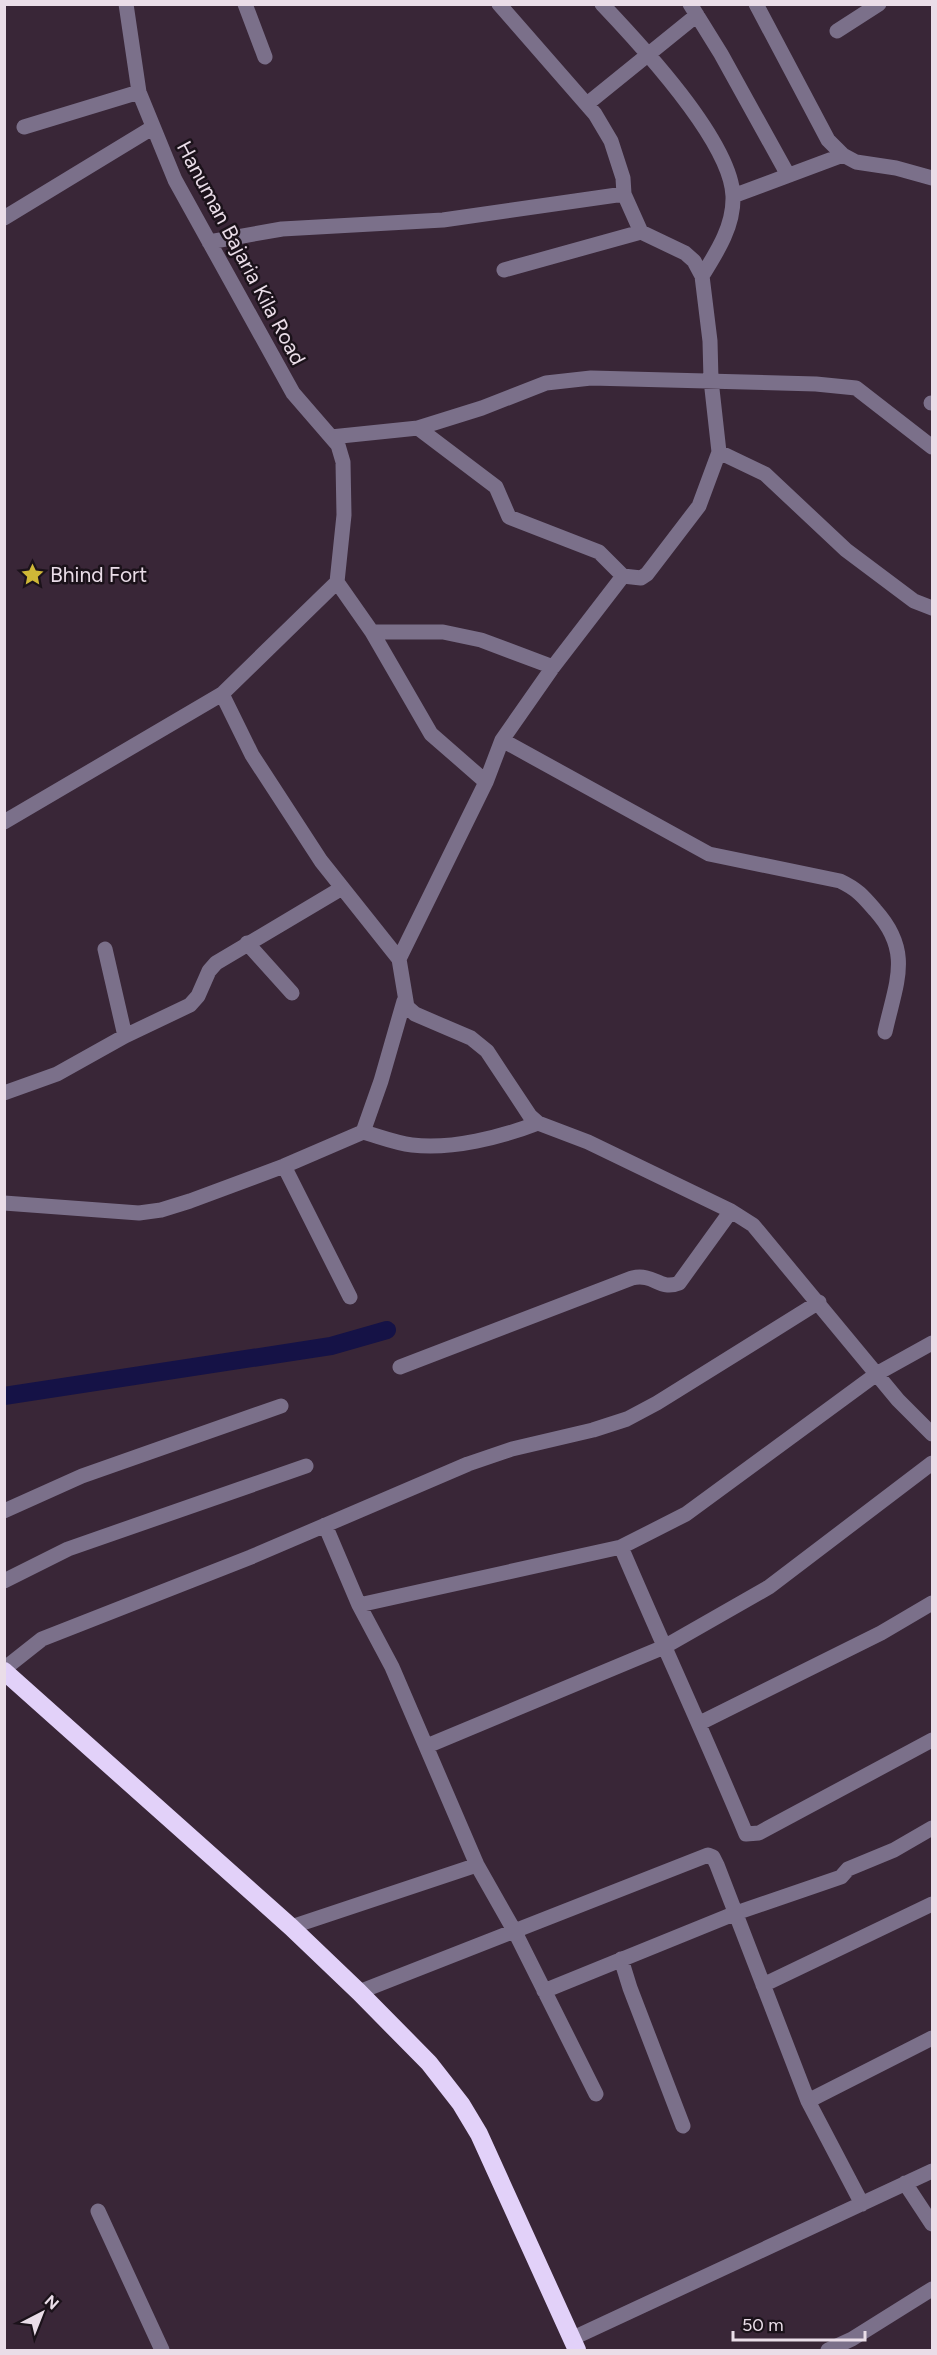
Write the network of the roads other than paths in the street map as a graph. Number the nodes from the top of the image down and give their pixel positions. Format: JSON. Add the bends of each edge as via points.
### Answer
{"nodes":[{"id":1,"x":126,"y":4,"type":"edge"},
{"id":2,"x":245,"y":4,"type":"edge"},
{"id":3,"x":500,"y":4,"type":"edge"},
{"id":4,"x":602,"y":4,"type":"edge"},
{"id":5,"x":756,"y":4,"type":"edge"},
{"id":6,"x":879,"y":4,"type":"edge"},
{"id":7,"x":694,"y":10,"type":"edge"},
{"id":8,"x":837,"y":31,"type":"dead end"},
{"id":9,"x":648,"y":56,"type":"junction"},
{"id":10,"x":265,"y":57,"type":"dead end"},
{"id":11,"x":139,"y":92,"type":"junction"},
{"id":12,"x":587,"y":104,"type":"junction"},
{"id":13,"x":24,"y":127,"type":"dead end"},
{"id":14,"x":152,"y":128,"type":"junction"},
{"id":15,"x":843,"y":155,"type":"junction"},
{"id":16,"x":788,"y":175,"type":"junction"},
{"id":17,"x":933,"y":178,"type":"edge"},
{"id":18,"x":624,"y":194,"type":"junction"},
{"id":19,"x":733,"y":196,"type":"junction"},
{"id":20,"x":4,"y":218,"type":"edge"},
{"id":21,"x":641,"y":232,"type":"junction"},
{"id":22,"x":209,"y":242,"type":"junction"},
{"id":23,"x":504,"y":270,"type":"dead end"},
{"id":24,"x":702,"y":276,"type":"junction"},
{"id":25,"x":711,"y":380,"type":"junction"},
{"id":26,"x":418,"y":428,"type":"junction"},
{"id":27,"x":331,"y":437,"type":"junction"},
{"id":28,"x":933,"y":447,"type":"edge"},
{"id":29,"x":719,"y":452,"type":"junction"},
{"id":30,"x":623,"y":576,"type":"junction"},
{"id":31,"x":337,"y":582,"type":"junction"},
{"id":32,"x":933,"y":608,"type":"edge"},
{"id":33,"x":372,"y":632,"type":"junction"},
{"id":34,"x":553,"y":667,"type":"junction"},
{"id":35,"x":222,"y":694,"type":"junction"},
{"id":36,"x":502,"y":740,"type":"junction"},
{"id":37,"x":486,"y":782,"type":"junction"},
{"id":38,"x":4,"y":822,"type":"edge"},
{"id":39,"x":342,"y":888,"type":"junction"},
{"id":40,"x":248,"y":943,"type":"junction"},
{"id":41,"x":105,"y":949,"type":"dead end"},
{"id":42,"x":399,"y":959,"type":"junction"},
{"id":43,"x":292,"y":993,"type":"dead end"},
{"id":44,"x":404,"y":1000,"type":"junction"},
{"id":45,"x":885,"y":1032,"type":"dead end"},
{"id":46,"x":125,"y":1036,"type":"junction"},
{"id":47,"x":4,"y":1093,"type":"edge"},
{"id":48,"x":538,"y":1124,"type":"junction"},
{"id":49,"x":363,"y":1132,"type":"junction"},
{"id":50,"x":284,"y":1166,"type":"junction"},
{"id":51,"x":4,"y":1203,"type":"edge"},
{"id":52,"x":731,"y":1211,"type":"junction"},
{"id":53,"x":350,"y":1297,"type":"dead end"},
{"id":54,"x":819,"y":1302,"type":"junction"},
{"id":55,"x":933,"y":1343,"type":"edge"},
{"id":56,"x":400,"y":1367,"type":"dead end"},
{"id":57,"x":878,"y":1373,"type":"junction"},
{"id":58,"x":281,"y":1406,"type":"dead end"},
{"id":59,"x":933,"y":1434,"type":"edge"},
{"id":60,"x":933,"y":1463,"type":"edge"},
{"id":61,"x":306,"y":1466,"type":"dead end"},
{"id":62,"x":4,"y":1511,"type":"edge"},
{"id":63,"x":325,"y":1525,"type":"junction"},
{"id":64,"x":621,"y":1547,"type":"junction"},
{"id":65,"x":4,"y":1581,"type":"edge"},
{"id":66,"x":933,"y":1603,"type":"edge"},
{"id":67,"x":359,"y":1605,"type":"junction"},
{"id":68,"x":664,"y":1647,"type":"junction"},
{"id":69,"x":4,"y":1670,"type":"edge"},
{"id":70,"x":700,"y":1723,"type":"junction"},
{"id":71,"x":933,"y":1740,"type":"edge"},
{"id":72,"x":427,"y":1746,"type":"junction"},
{"id":73,"x":933,"y":1828,"type":"edge"},
{"id":74,"x":477,"y":1865,"type":"junction"},
{"id":75,"x":933,"y":1904,"type":"edge"},
{"id":76,"x":736,"y":1913,"type":"junction"},
{"id":77,"x":291,"y":1927,"type":"junction"},
{"id":78,"x":514,"y":1932,"type":"junction"},
{"id":79,"x":621,"y":1959,"type":"junction"},
{"id":80,"x":763,"y":1985,"type":"junction"},
{"id":81,"x":544,"y":1991,"type":"junction"},
{"id":82,"x":358,"y":1992,"type":"junction"},
{"id":83,"x":933,"y":2038,"type":"edge"},
{"id":84,"x":596,"y":2094,"type":"dead end"},
{"id":85,"x":808,"y":2102,"type":"junction"},
{"id":86,"x":683,"y":2126,"type":"dead end"},
{"id":87,"x":933,"y":2171,"type":"edge"},
{"id":88,"x":905,"y":2183,"type":"junction"},
{"id":89,"x":862,"y":2204,"type":"junction"},
{"id":90,"x":98,"y":2211,"type":"dead end"},
{"id":91,"x":933,"y":2224,"type":"edge"},
{"id":92,"x":933,"y":2289,"type":"edge"},
{"id":93,"x":574,"y":2345,"type":"edge"},
{"id":94,"x":162,"y":2350,"type":"edge"},
{"id":95,"x":828,"y":2350,"type":"edge"}],
"edges":[{"from":1,"to":11,"type":"street","name":"Hanuman Bajaria Kila Road"},
{"from":2,"to":10,"type":"street"},
{"from":3,"to":12,"type":"street"},
{"from":4,"to":9,"type":"street"},
{"from":5,"to":15,"type":"street","via":[[828,140]]},
{"from":6,"to":8,"type":"street"},
{"from":7,"to":9,"type":"street"},
{"from":7,"to":16,"type":"street"},
{"from":9,"to":12,"type":"street"},
{"from":9,"to":19,"type":"street","via":[[712,137],[726,164]]},
{"from":11,"to":13,"type":"street"},
{"from":11,"to":14,"type":"street","name":"Hanuman Bajaria Kila Road"},
{"from":12,"to":18,"type":"street","via":[[611,141]]},
{"from":14,"to":20,"type":"street"},
{"from":14,"to":22,"type":"street","name":"Hanuman Bajaria Kila Road"},
{"from":15,"to":16,"type":"street"},
{"from":15,"to":17,"type":"street","via":[[856,162]]},
{"from":16,"to":19,"type":"street"},
{"from":18,"to":21,"type":"street"},
{"from":18,"to":22,"type":"street","via":[[443,220],[282,229]]},
{"from":19,"to":24,"type":"street","via":[[720,249]]},
{"from":21,"to":23,"type":"street"},
{"from":21,"to":24,"type":"street","via":[[685,253]]},
{"from":22,"to":27,"type":"street","name":"Hanuman Bajaria Kila Road","via":[[293,393]]},
{"from":24,"to":25,"type":"street"},
{"from":25,"to":26,"type":"street","via":[[591,378],[546,383]]},
{"from":25,"to":28,"type":"street","via":[[856,388]]},
{"from":25,"to":29,"type":"street"},
{"from":26,"to":27,"type":"street"},
{"from":26,"to":30,"type":"street","via":[[496,486],[509,517],[599,552]]},
{"from":27,"to":31,"type":"street","name":"Hanuman Bajaria Kila Road","via":[[344,462],[344,515]]},
{"from":29,"to":30,"type":"street","via":[[692,516],[647,574],[641,578]]},
{"from":29,"to":32,"type":"street","via":[[765,474],[846,550],[914,601]]},
{"from":30,"to":34,"type":"street"},
{"from":31,"to":33,"type":"street"},
{"from":31,"to":35,"type":"street"},
{"from":33,"to":34,"type":"street","via":[[443,632],[482,640]]},
{"from":33,"to":37,"type":"street","via":[[430,734]]},
{"from":34,"to":36,"type":"street"},
{"from":35,"to":38,"type":"street"},
{"from":35,"to":39,"type":"street","via":[[252,755]]},
{"from":36,"to":37,"type":"street"},
{"from":36,"to":45,"type":"street","via":[[709,854],[840,881],[857,888],[888,924],[897,942],[900,968]]},
{"from":37,"to":42,"type":"street"},
{"from":39,"to":40,"type":"street"},
{"from":39,"to":42,"type":"street"},
{"from":40,"to":43,"type":"street"},
{"from":40,"to":46,"type":"street","via":[[216,963],[190,1005]]},
{"from":41,"to":46,"type":"street"},
{"from":42,"to":44,"type":"street"},
{"from":44,"to":48,"type":"street","via":[[415,1014],[471,1038],[487,1051]]},
{"from":44,"to":49,"type":"street"},
{"from":46,"to":47,"type":"street","via":[[57,1074]]},
{"from":48,"to":49,"type":"street","via":[[449,1146],[411,1145]]},
{"from":48,"to":52,"type":"street","via":[[588,1142]]},
{"from":49,"to":50,"type":"street"},
{"from":50,"to":51,"type":"street","via":[[190,1201],[139,1213]]},
{"from":50,"to":53,"type":"street"},
{"from":52,"to":54,"type":"street","via":[[753,1225]]},
{"from":52,"to":56,"type":"street","via":[[679,1283],[664,1286],[647,1276],[632,1278]]},
{"from":54,"to":57,"type":"street"},
{"from":54,"to":63,"type":"street","via":[[627,1419],[468,1464]]},
{"from":55,"to":57,"type":"street"},
{"from":57,"to":59,"type":"street","via":[[898,1400]]},
{"from":57,"to":64,"type":"street","via":[[686,1514]]},
{"from":58,"to":62,"type":"street","via":[[82,1476]]},
{"from":60,"to":68,"type":"street","via":[[769,1587]]},
{"from":61,"to":65,"type":"street","via":[[68,1549]]},
{"from":63,"to":67,"type":"street"},
{"from":63,"to":69,"type":"street","via":[[42,1639]]},
{"from":64,"to":67,"type":"street"},
{"from":64,"to":68,"type":"street"},
{"from":66,"to":70,"type":"street"},
{"from":67,"to":72,"type":"street"},
{"from":68,"to":70,"type":"street"},
{"from":68,"to":72,"type":"street"},
{"from":69,"to":77,"type":"highway"},
{"from":70,"to":71,"type":"street","via":[[746,1834],[759,1833]]},
{"from":72,"to":74,"type":"street"},
{"from":73,"to":76,"type":"street","via":[[848,1869],[841,1877]]},
{"from":74,"to":77,"type":"street"},
{"from":74,"to":78,"type":"street"},
{"from":75,"to":80,"type":"street"},
{"from":76,"to":78,"type":"street","via":[[713,1857],[702,1855]]},
{"from":76,"to":79,"type":"street"},
{"from":76,"to":80,"type":"street"},
{"from":77,"to":82,"type":"highway"},
{"from":78,"to":81,"type":"street"},
{"from":78,"to":82,"type":"street"},
{"from":79,"to":81,"type":"street"},
{"from":79,"to":86,"type":"street"},
{"from":80,"to":85,"type":"street"},
{"from":81,"to":84,"type":"street"},
{"from":82,"to":93,"type":"highway","via":[[429,2063],[461,2104],[496,2169]]},
{"from":83,"to":85,"type":"street"},
{"from":85,"to":89,"type":"street"},
{"from":87,"to":88,"type":"street"},
{"from":88,"to":89,"type":"street"},
{"from":88,"to":91,"type":"street"},
{"from":89,"to":93,"type":"street"},
{"from":90,"to":94,"type":"street"},
{"from":92,"to":95,"type":"street"}]}
